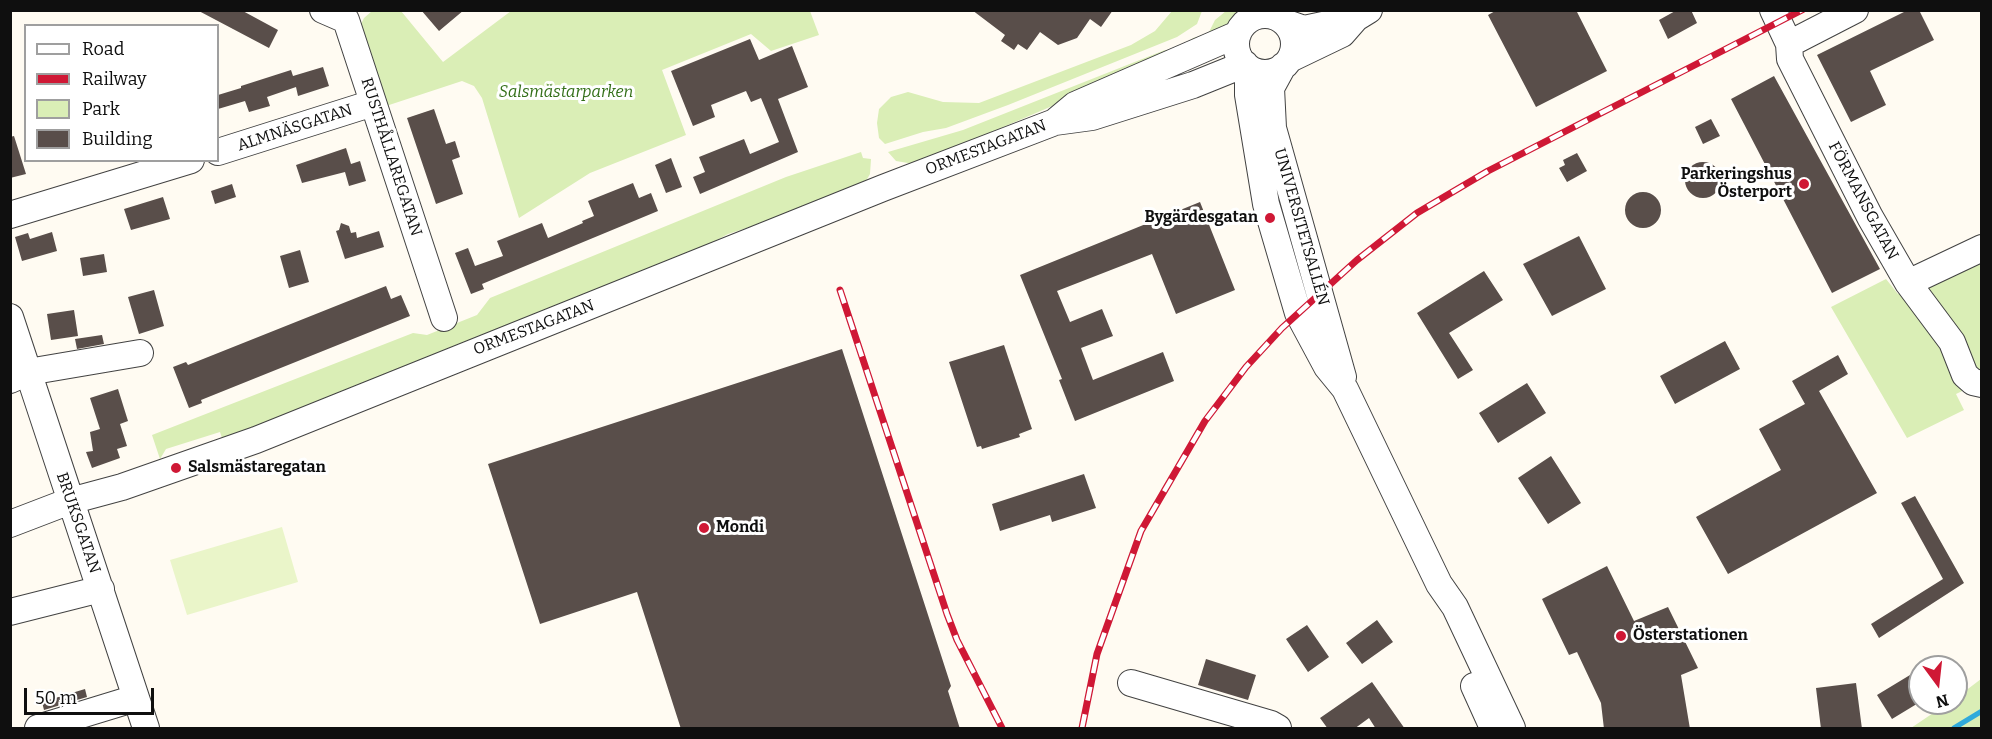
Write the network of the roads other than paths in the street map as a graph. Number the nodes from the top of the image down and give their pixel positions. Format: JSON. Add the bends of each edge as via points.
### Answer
{"nodes":[{"id":1,"x":323,"y":10,"type":"edge"},
{"id":2,"x":1773,"y":10,"type":"edge"},
{"id":3,"x":1855,"y":10,"type":"edge"},
{"id":4,"x":1363,"y":14,"type":"edge"},
{"id":5,"x":351,"y":15,"type":"edge"},
{"id":6,"x":1264,"y":19,"type":"edge"},
{"id":7,"x":1789,"y":44,"type":"junction"},
{"id":8,"x":1287,"y":63,"type":"junction"},
{"id":9,"x":1246,"y":66,"type":"junction"},
{"id":10,"x":373,"y":103,"type":"junction"},
{"id":11,"x":1054,"y":122,"type":"junction"},
{"id":12,"x":219,"y":153,"type":"edge"},
{"id":13,"x":184,"y":162,"type":"edge"},
{"id":14,"x":10,"y":215,"type":"edge"},
{"id":15,"x":1982,"y":248,"type":"edge"},
{"id":16,"x":1908,"y":283,"type":"junction"},
{"id":17,"x":10,"y":317,"type":"edge"},
{"id":18,"x":444,"y":318,"type":"dead end"},
{"id":19,"x":140,"y":353,"type":"dead end"},
{"id":20,"x":19,"y":376,"type":"edge"},
{"id":21,"x":1977,"y":383,"type":"edge"},
{"id":22,"x":1345,"y":388,"type":"junction"},
{"id":23,"x":70,"y":501,"type":"junction"},
{"id":24,"x":10,"y":524,"type":"edge"},
{"id":25,"x":1438,"y":584,"type":"junction"},
{"id":26,"x":101,"y":589,"type":"junction"},
{"id":27,"x":10,"y":612,"type":"edge"},
{"id":28,"x":1131,"y":683,"type":"dead end"},
{"id":29,"x":136,"y":698,"type":"junction"},
{"id":30,"x":38,"y":729,"type":"edge"},
{"id":31,"x":146,"y":729,"type":"edge"},
{"id":32,"x":1278,"y":729,"type":"edge"},
{"id":33,"x":1492,"y":729,"type":"edge"},
{"id":34,"x":1512,"y":729,"type":"edge"}],
"edges":[{"from":1,"to":5,"type":"street","name":"RUSTHÅLLAREGATAN"},
{"from":2,"to":7,"type":"street","name":"FÖRMANSGATAN"},
{"from":3,"to":7,"type":"street"},
{"from":4,"to":6,"type":"street","via":[[1304,29]]},
{"from":4,"to":8,"type":"street","via":[[1342,34]]},
{"from":5,"to":10,"type":"street","name":"RUSTHÅLLAREGATAN"},
{"from":6,"to":8,"type":"street","via":[[1294,39]]},
{"from":6,"to":9,"type":"street","via":[[1237,50]]},
{"from":6,"to":11,"type":"street","name":"ORMESTAGATAN","via":[[1075,105]]},
{"from":7,"to":16,"type":"street","name":"FÖRMANSGATAN","via":[[1790,59],[1807,94]]},
{"from":8,"to":9,"type":"street","via":[[1269,72]]},
{"from":8,"to":22,"type":"street","name":"UNIVERSITETSALLÉN","via":[[1271,88],[1273,128]]},
{"from":9,"to":11,"type":"street","name":"ORMESTAGATAN","via":[[1103,114]]},
{"from":9,"to":22,"type":"street","name":"UNIVERSITETSALLÉN","via":[[1259,168],[1286,278],[1298,313],[1327,367]]},
{"from":10,"to":12,"type":"street","name":"ALMNÄSGATAN"},
{"from":10,"to":18,"type":"street","name":"RUSTHÅLLAREGATAN"},
{"from":11,"to":23,"type":"street","name":"ORMESTAGATAN","via":[[256,440]]},
{"from":13,"to":14,"type":"street"},
{"from":15,"to":16,"type":"street"},
{"from":16,"to":21,"type":"street","name":"FÖRMANSGATAN","via":[[1952,342],[1965,375]]},
{"from":17,"to":20,"type":"street","name":"BRUKSGATAN"},
{"from":19,"to":20,"type":"street"},
{"from":20,"to":23,"type":"street","name":"BRUKSGATAN"},
{"from":22,"to":25,"type":"street","name":"UNIVERSITETSALLÉN"},
{"from":23,"to":24,"type":"street","name":"ORMESTAGATAN"},
{"from":23,"to":26,"type":"street","name":"BRUKSGATAN"},
{"from":25,"to":33,"type":"street","name":"UNIVERSITETSALLÉN","via":[[1443,614]]},
{"from":25,"to":34,"type":"street","name":"UNIVERSITETSALLÉN","via":[[1455,607]]},
{"from":26,"to":27,"type":"street"},
{"from":26,"to":29,"type":"street","name":"BRUKSGATAN"},
{"from":28,"to":32,"type":"street"},
{"from":29,"to":30,"type":"street"},
{"from":29,"to":31,"type":"street","name":"BRUKSGATAN"}]}
